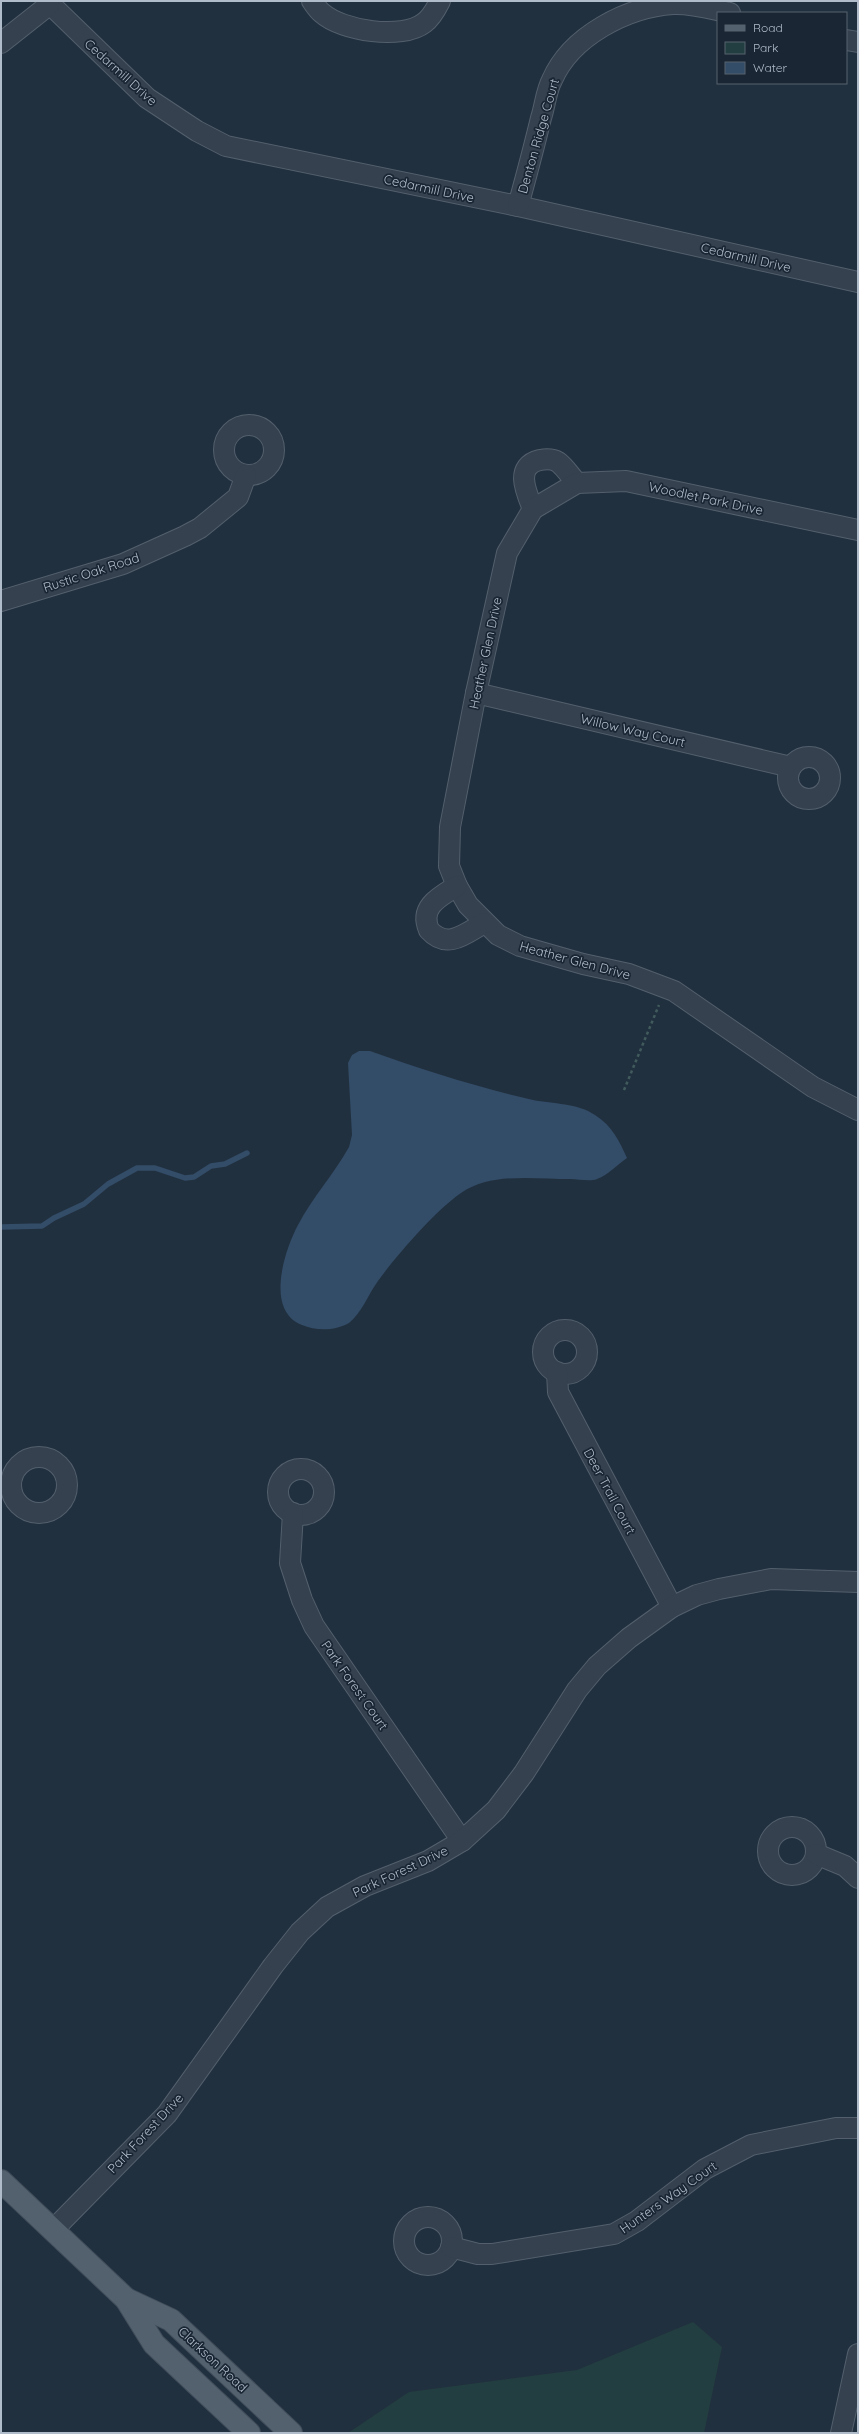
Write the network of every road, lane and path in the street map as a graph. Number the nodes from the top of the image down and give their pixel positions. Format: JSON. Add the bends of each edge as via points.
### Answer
{"nodes":[{"id":1,"x":312,"y":1,"type":"edge"},
{"id":2,"x":440,"y":1,"type":"edge"},
{"id":3,"x":48,"y":3,"type":"edge"},
{"id":4,"x":726,"y":12,"type":"edge"},
{"id":5,"x":847,"y":40,"type":"edge"},
{"id":6,"x":858,"y":42,"type":"edge"},
{"id":7,"x":1,"y":43,"type":"edge"},
{"id":8,"x":518,"y":206,"type":"junction"},
{"id":9,"x":858,"y":282,"type":"edge"},
{"id":10,"x":246,"y":475,"type":"dead end"},
{"id":11,"x":577,"y":483,"type":"junction"},
{"id":12,"x":555,"y":495,"type":"joint"},
{"id":13,"x":533,"y":509,"type":"junction"},
{"id":14,"x":858,"y":530,"type":"edge"},
{"id":15,"x":1,"y":600,"type":"edge"},
{"id":16,"x":476,"y":693,"type":"junction"},
{"id":17,"x":791,"y":767,"type":"dead end"},
{"id":18,"x":456,"y":886,"type":"junction"},
{"id":19,"x":484,"y":923,"type":"junction"},
{"id":20,"x":659,"y":1004,"type":"dead end"},
{"id":21,"x":624,"y":1090,"type":"dead end"},
{"id":22,"x":858,"y":1110,"type":"edge"},
{"id":23,"x":557,"y":1372,"type":"dead end"},
{"id":24,"x":293,"y":1513,"type":"dead end"},
{"id":25,"x":858,"y":1582,"type":"edge"},
{"id":26,"x":672,"y":1607,"type":"junction"},
{"id":27,"x":462,"y":1842,"type":"junction"},
{"id":28,"x":816,"y":1854,"type":"dead end"},
{"id":29,"x":858,"y":1878,"type":"edge"},
{"id":30,"x":858,"y":2128,"type":"edge"},
{"id":31,"x":1,"y":2181,"type":"edge"},
{"id":32,"x":53,"y":2230,"type":"junction"},
{"id":33,"x":452,"y":2247,"type":"dead end"},
{"id":34,"x":126,"y":2299,"type":"junction"},
{"id":35,"x":858,"y":2354,"type":"edge"},
{"id":36,"x":848,"y":2423,"type":"edge"},
{"id":37,"x":249,"y":2433,"type":"edge"},
{"id":38,"x":291,"y":2433,"type":"edge"}],
"edges":[{"from":1,"to":2,"type":"street","via":[[322,14],[336,21],[384,33],[407,32],[424,23]]},
{"from":3,"to":7,"type":"street"},
{"from":3,"to":8,"type":"street","name":"Cedarmill Drive","via":[[147,98],[197,131],[226,146]]},
{"from":4,"to":8,"type":"street","name":"Denton Ridge Court","via":[[674,4],[651,7],[602,27],[579,43],[563,60],[551,80]]},
{"from":5,"to":6,"type":"street"},
{"from":8,"to":9,"type":"street","name":"Cedarmill Drive"},
{"from":10,"to":15,"type":"street","name":"Rustic Oak Road","via":[[238,497],[200,528],[185,536],[123,564]]},
{"from":11,"to":12,"type":"street","name":"Woodlet Park Drive"},
{"from":11,"to":13,"type":"street","via":[[558,462],[545,459],[530,465],[523,477]]},
{"from":11,"to":14,"type":"street","name":"Woodlet Park Drive","via":[[626,481]]},
{"from":12,"to":13,"type":"street","name":"Heather Glen Drive"},
{"from":13,"to":16,"type":"street","name":"Heather Glen Drive","via":[[507,553]]},
{"from":16,"to":17,"type":"street","name":"Willow Way Court"},
{"from":16,"to":18,"type":"street","name":"Heather Glen Drive","via":[[450,827],[449,866]]},
{"from":18,"to":19,"type":"street","name":"Heather Glen Drive"},
{"from":18,"to":19,"type":"street","via":[[431,904],[426,915],[429,930],[442,940],[450,940]]},
{"from":19,"to":22,"type":"street","name":"Heather Glen Drive","via":[[498,935],[520,946],[629,974],[674,991],[813,1087]]},
{"from":20,"to":21,"type":"path"},
{"from":23,"to":26,"type":"street","name":"Deer Trail Court","via":[[558,1392]]},
{"from":24,"to":27,"type":"street","name":"Park Forest Court","via":[[290,1563],[314,1626]]},
{"from":25,"to":26,"type":"street","name":"Park Forest Drive","via":[[798,1579],[747,1583],[696,1595]]},
{"from":26,"to":27,"type":"street","name":"Park Forest Drive","via":[[629,1638],[597,1666],[577,1690],[524,1773],[496,1810]]},
{"from":27,"to":32,"type":"street","name":"Park Forest Drive","via":[[428,1861],[365,1886],[327,1907],[300,1932],[167,2114]]},
{"from":28,"to":29,"type":"street","via":[[846,1866]]},
{"from":30,"to":33,"type":"street","name":"Hunters Way Court","via":[[836,2128],[751,2145],[705,2169],[637,2221],[614,2234],[492,2254],[478,2254]]},
{"from":31,"to":32,"type":"main road","name":"Clarkson Road"},
{"from":32,"to":34,"type":"main road","name":"Clarkson Road"},
{"from":34,"to":37,"type":"main road","name":"Clarkson Road","via":[[154,2344]]},
{"from":34,"to":38,"type":"main road","name":"Clarkson Road","via":[[171,2320]]},
{"from":35,"to":36,"type":"street"}]}
